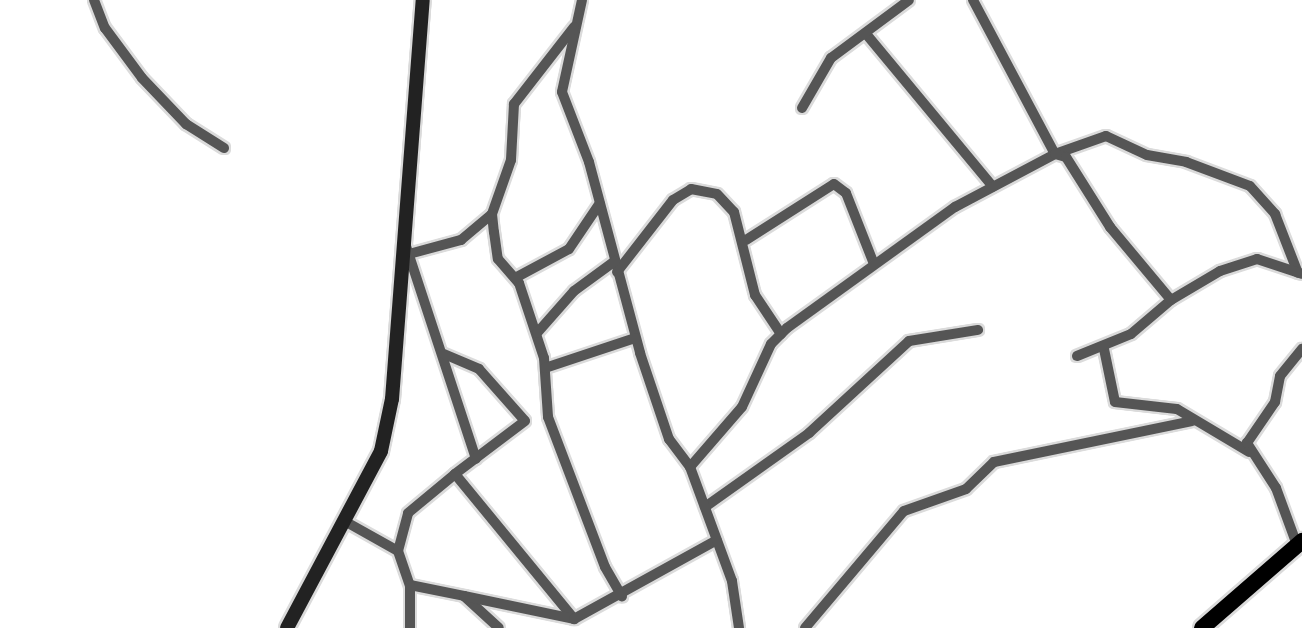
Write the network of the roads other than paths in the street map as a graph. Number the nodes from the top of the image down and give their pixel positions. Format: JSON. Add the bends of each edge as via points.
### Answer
{"nodes":[{"id":1,"x":94,"y":0,"type":"edge"},
{"id":2,"x":423,"y":0,"type":"edge"},
{"id":3,"x":582,"y":0,"type":"edge"},
{"id":4,"x":909,"y":0,"type":"edge"},
{"id":5,"x":973,"y":0,"type":"edge"},
{"id":6,"x":574,"y":27,"type":"junction"},
{"id":7,"x":867,"y":35,"type":"junction"},
{"id":8,"x":802,"y":108,"type":"dead end"},
{"id":9,"x":224,"y":148,"type":"dead end"},
{"id":10,"x":1055,"y":154,"type":"junction"},
{"id":11,"x":993,"y":187,"type":"junction"},
{"id":12,"x":600,"y":203,"type":"junction"},
{"id":13,"x":492,"y":214,"type":"junction"},
{"id":14,"x":746,"y":240,"type":"junction"},
{"id":15,"x":407,"y":248,"type":"junction"},
{"id":16,"x":874,"y":264,"type":"junction"},
{"id":17,"x":616,"y":266,"type":"junction"},
{"id":18,"x":1300,"y":274,"type":"edge"},
{"id":19,"x":515,"y":278,"type":"junction"},
{"id":20,"x":1171,"y":300,"type":"junction"},
{"id":21,"x":978,"y":330,"type":"dead end"},
{"id":22,"x":537,"y":333,"type":"junction"},
{"id":23,"x":781,"y":334,"type":"junction"},
{"id":24,"x":635,"y":338,"type":"junction"},
{"id":25,"x":1104,"y":349,"type":"junction"},
{"id":26,"x":1302,"y":349,"type":"edge"},
{"id":27,"x":444,"y":354,"type":"junction"},
{"id":28,"x":1077,"y":356,"type":"dead end"},
{"id":29,"x":545,"y":368,"type":"junction"},
{"id":30,"x":548,"y":417,"type":"junction"},
{"id":31,"x":525,"y":421,"type":"junction"},
{"id":32,"x":1192,"y":421,"type":"junction"},
{"id":33,"x":1249,"y":452,"type":"junction"},
{"id":34,"x":476,"y":459,"type":"junction"},
{"id":35,"x":690,"y":467,"type":"junction"},
{"id":36,"x":455,"y":474,"type":"junction"},
{"id":37,"x":705,"y":507,"type":"junction"},
{"id":38,"x":348,"y":523,"type":"junction"},
{"id":39,"x":717,"y":540,"type":"junction"},
{"id":40,"x":1300,"y":543,"type":"edge"},
{"id":41,"x":398,"y":551,"type":"junction"},
{"id":42,"x":410,"y":585,"type":"junction"},
{"id":43,"x":464,"y":596,"type":"junction"},
{"id":44,"x":622,"y":596,"type":"junction"},
{"id":45,"x":575,"y":619,"type":"junction"},
{"id":46,"x":287,"y":628,"type":"edge"},
{"id":47,"x":411,"y":628,"type":"edge"},
{"id":48,"x":499,"y":628,"type":"edge"},
{"id":49,"x":739,"y":628,"type":"edge"},
{"id":50,"x":805,"y":628,"type":"edge"},
{"id":51,"x":1202,"y":628,"type":"edge"}],
"edges":[{"from":1,"to":9,"type":"street","via":[[105,28],[142,78],[186,124]]},
{"from":2,"to":15,"type":"street"},
{"from":3,"to":6,"type":"street"},
{"from":4,"to":7,"type":"street"},
{"from":5,"to":10,"type":"street"},
{"from":6,"to":12,"type":"street","via":[[562,92]]},
{"from":6,"to":13,"type":"street","via":[[514,104],[511,160]]},
{"from":7,"to":8,"type":"street","via":[[819,71]]},
{"from":7,"to":11,"type":"street"},
{"from":10,"to":11,"type":"street"},
{"from":10,"to":18,"type":"street","via":[[1105,136],[1147,155],[1186,162],[1250,186],[1275,214]]},
{"from":10,"to":20,"type":"street","via":[[1066,157],[1110,227]]},
{"from":11,"to":16,"type":"street"},
{"from":12,"to":17,"type":"street"},
{"from":12,"to":19,"type":"street","via":[[569,249]]},
{"from":13,"to":15,"type":"street","via":[[461,240]]},
{"from":13,"to":19,"type":"street","via":[[498,259]]},
{"from":14,"to":16,"type":"street","via":[[834,184],[846,193]]},
{"from":14,"to":17,"type":"street","via":[[734,212],[717,194],[691,189],[673,200]]},
{"from":14,"to":23,"type":"street","via":[[755,295]]},
{"from":15,"to":27,"type":"street"},
{"from":15,"to":38,"type":"street","via":[[392,399],[381,451]]},
{"from":16,"to":23,"type":"street"},
{"from":17,"to":22,"type":"street","via":[[574,291]]},
{"from":17,"to":24,"type":"street"},
{"from":18,"to":20,"type":"street","via":[[1257,259],[1220,271]]},
{"from":19,"to":22,"type":"street"},
{"from":20,"to":25,"type":"street"},
{"from":21,"to":37,"type":"street","via":[[909,341],[835,412]]},
{"from":22,"to":29,"type":"street"},
{"from":23,"to":35,"type":"street","via":[[742,407]]},
{"from":24,"to":29,"type":"street"},
{"from":24,"to":35,"type":"street","via":[[669,439]]},
{"from":25,"to":28,"type":"street"},
{"from":25,"to":32,"type":"street","via":[[1115,402],[1177,409]]},
{"from":26,"to":33,"type":"street","via":[[1280,376],[1275,402],[1251,430]]},
{"from":27,"to":31,"type":"street","via":[[479,369]]},
{"from":27,"to":34,"type":"street"},
{"from":29,"to":30,"type":"street"},
{"from":30,"to":31,"type":"street"},
{"from":30,"to":44,"type":"street","via":[[605,567]]},
{"from":31,"to":34,"type":"street"},
{"from":32,"to":33,"type":"street"},
{"from":32,"to":50,"type":"street","via":[[994,462],[966,489],[904,511]]},
{"from":33,"to":40,"type":"street","via":[[1276,488]]},
{"from":34,"to":36,"type":"street"},
{"from":35,"to":37,"type":"street"},
{"from":36,"to":41,"type":"street","via":[[408,513]]},
{"from":36,"to":45,"type":"street"},
{"from":37,"to":39,"type":"street"},
{"from":38,"to":41,"type":"street"},
{"from":38,"to":46,"type":"street"},
{"from":39,"to":44,"type":"street"},
{"from":39,"to":49,"type":"street","via":[[732,581]]},
{"from":40,"to":51,"type":"main road"},
{"from":41,"to":42,"type":"street"},
{"from":42,"to":43,"type":"street"},
{"from":42,"to":47,"type":"street"},
{"from":43,"to":45,"type":"street"},
{"from":43,"to":48,"type":"street"},
{"from":44,"to":45,"type":"street"}]}
